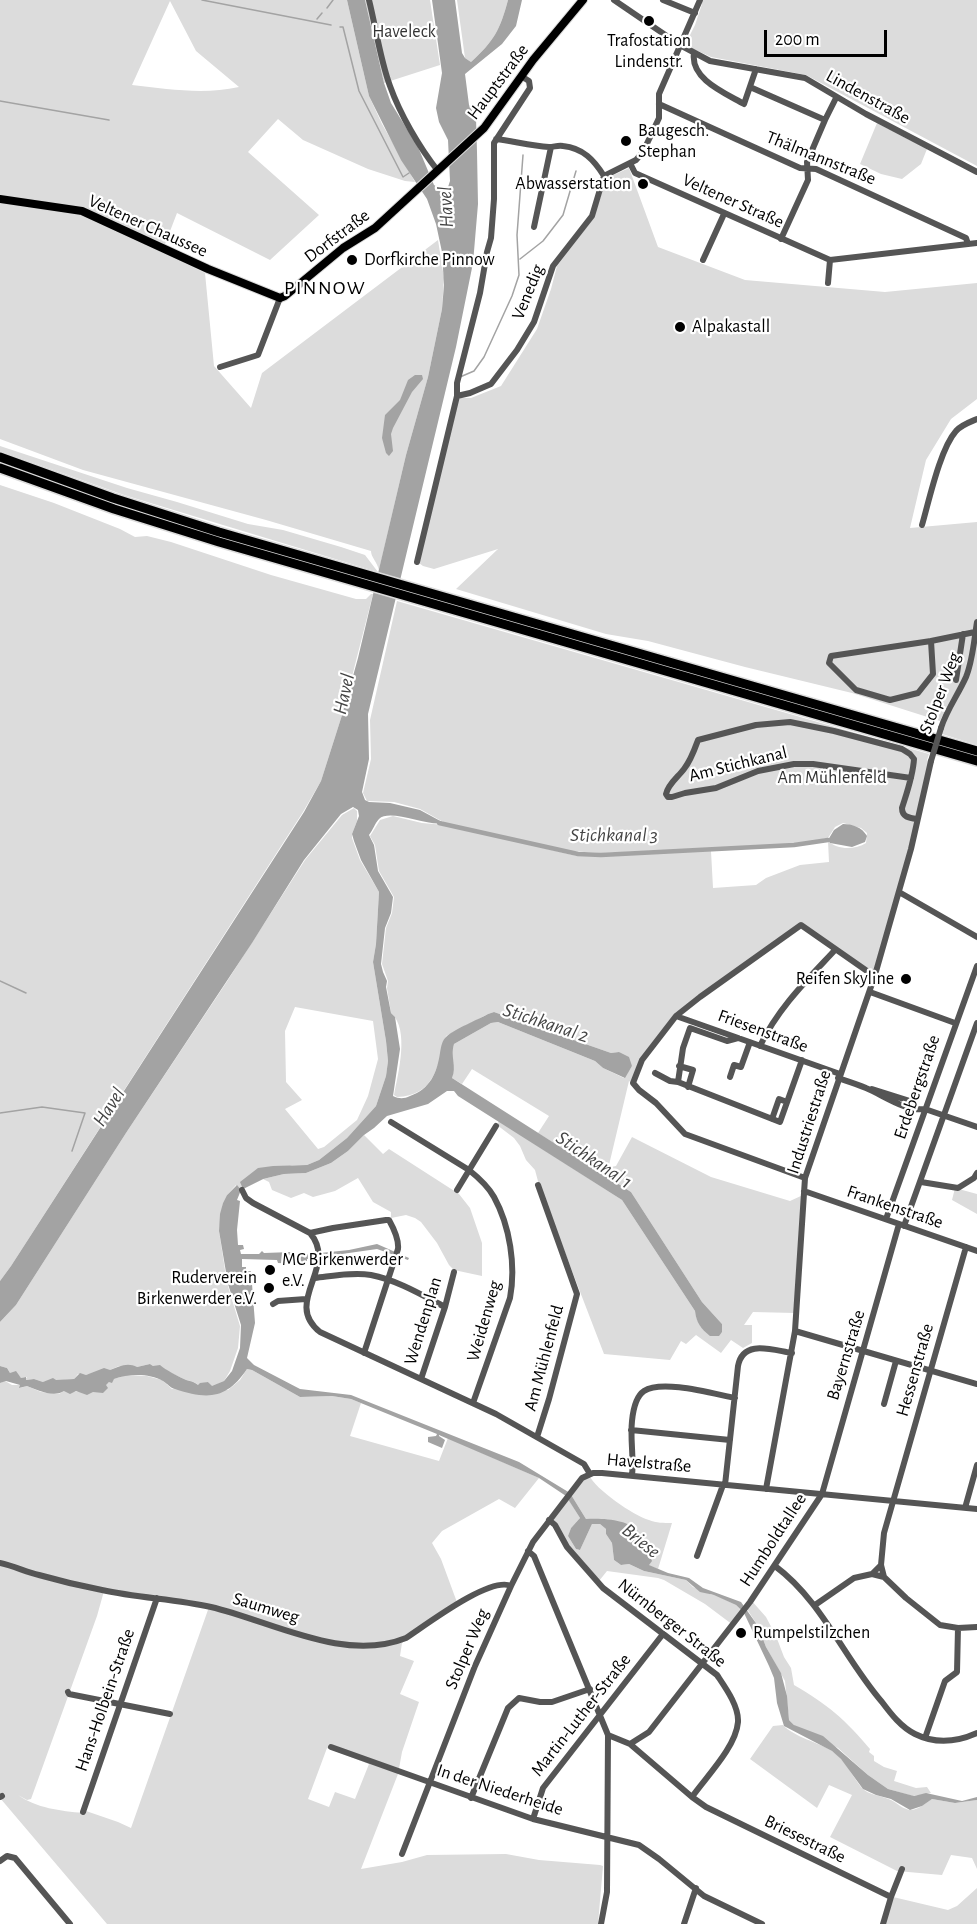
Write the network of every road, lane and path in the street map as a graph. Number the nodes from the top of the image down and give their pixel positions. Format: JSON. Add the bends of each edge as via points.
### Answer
{"nodes":[{"id":1,"x":369,"y":0,"type":"edge"},
{"id":2,"x":583,"y":0,"type":"edge"},
{"id":3,"x":614,"y":0,"type":"edge"},
{"id":4,"x":663,"y":0,"type":"edge"},
{"id":5,"x":700,"y":0,"type":"edge"},
{"id":6,"x":695,"y":13,"type":"junction"},
{"id":7,"x":680,"y":45,"type":"junction"},
{"id":8,"x":694,"y":53,"type":"junction"},
{"id":9,"x":756,"y":69,"type":"junction"},
{"id":10,"x":521,"y":76,"type":"junction"},
{"id":11,"x":750,"y":87,"type":"junction"},
{"id":12,"x":836,"y":98,"type":"junction"},
{"id":13,"x":659,"y":104,"type":"junction"},
{"id":14,"x":825,"y":120,"type":"junction"},
{"id":15,"x":496,"y":139,"type":"junction"},
{"id":16,"x":551,"y":147,"type":"junction"},
{"id":17,"x":633,"y":161,"type":"junction"},
{"id":18,"x":808,"y":170,"type":"junction"},
{"id":19,"x":977,"y":172,"type":"edge"},
{"id":20,"x":435,"y":174,"type":"junction"},
{"id":21,"x":604,"y":176,"type":"junction"},
{"id":22,"x":0,"y":199,"type":"edge"},
{"id":23,"x":724,"y":214,"type":"junction"},
{"id":24,"x":534,"y":227,"type":"dead end"},
{"id":25,"x":781,"y":239,"type":"junction"},
{"id":26,"x":977,"y":243,"type":"edge"},
{"id":27,"x":968,"y":244,"type":"junction"},
{"id":28,"x":703,"y":260,"type":"dead end"},
{"id":29,"x":830,"y":260,"type":"junction"},
{"id":30,"x":828,"y":283,"type":"dead end"},
{"id":31,"x":280,"y":297,"type":"junction"},
{"id":32,"x":220,"y":367,"type":"dead end"},
{"id":33,"x":457,"y":396,"type":"junction"},
{"id":34,"x":977,"y":419,"type":"edge"},
{"id":35,"x":0,"y":457,"type":"edge"},
{"id":36,"x":0,"y":468,"type":"edge"},
{"id":37,"x":922,"y":525,"type":"dead end"},
{"id":38,"x":417,"y":562,"type":"dead end"},
{"id":39,"x":367,"y":580,"type":"junction"},
{"id":40,"x":406,"y":591,"type":"junction"},
{"id":41,"x":977,"y":622,"type":"edge"},
{"id":42,"x":975,"y":632,"type":"junction"},
{"id":43,"x":963,"y":634,"type":"junction"},
{"id":44,"x":932,"y":641,"type":"junction"},
{"id":45,"x":956,"y":680,"type":"dead end"},
{"id":46,"x":977,"y":751,"type":"edge"},
{"id":47,"x":977,"y":762,"type":"edge"},
{"id":48,"x":911,"y":778,"type":"junction"},
{"id":49,"x":919,"y":808,"type":"joint"},
{"id":50,"x":917,"y":819,"type":"junction"},
{"id":51,"x":899,"y":892,"type":"junction"},
{"id":52,"x":977,"y":937,"type":"edge"},
{"id":53,"x":835,"y":950,"type":"junction"},
{"id":54,"x":977,"y":966,"type":"edge"},
{"id":55,"x":875,"y":975,"type":"junction"},
{"id":56,"x":870,"y":992,"type":"junction"},
{"id":57,"x":676,"y":1016,"type":"junction"},
{"id":58,"x":955,"y":1023,"type":"junction"},
{"id":59,"x":977,"y":1023,"type":"edge"},
{"id":60,"x":738,"y":1038,"type":"junction"},
{"id":61,"x":750,"y":1042,"type":"junction"},
{"id":62,"x":760,"y":1046,"type":"junction"},
{"id":63,"x":802,"y":1060,"type":"junction"},
{"id":64,"x":679,"y":1066,"type":"junction"},
{"id":65,"x":655,"y":1073,"type":"dead end"},
{"id":66,"x":839,"y":1076,"type":"junction"},
{"id":67,"x":729,"y":1077,"type":"dead end"},
{"id":68,"x":678,"y":1083,"type":"junction"},
{"id":69,"x":688,"y":1087,"type":"junction"},
{"id":70,"x":866,"y":1088,"type":"junction"},
{"id":71,"x":910,"y":1101,"type":"dead end"},
{"id":72,"x":925,"y":1109,"type":"junction"},
{"id":73,"x":944,"y":1115,"type":"junction"},
{"id":74,"x":391,"y":1122,"type":"dead end"},
{"id":75,"x":496,"y":1126,"type":"dead end"},
{"id":76,"x":977,"y":1127,"type":"edge"},
{"id":77,"x":469,"y":1170,"type":"junction"},
{"id":78,"x":977,"y":1173,"type":"edge"},
{"id":79,"x":805,"y":1178,"type":"junction"},
{"id":80,"x":921,"y":1182,"type":"junction"},
{"id":81,"x":538,"y":1185,"type":"dead end"},
{"id":82,"x":242,"y":1190,"type":"dead end"},
{"id":83,"x":457,"y":1190,"type":"dead end"},
{"id":84,"x":804,"y":1191,"type":"junction"},
{"id":85,"x":886,"y":1219,"type":"junction"},
{"id":86,"x":902,"y":1225,"type":"junction"},
{"id":87,"x":310,"y":1233,"type":"junction"},
{"id":88,"x":966,"y":1248,"type":"junction"},
{"id":89,"x":977,"y":1251,"type":"edge"},
{"id":90,"x":454,"y":1272,"type":"dead end"},
{"id":91,"x":315,"y":1278,"type":"junction"},
{"id":92,"x":388,"y":1280,"type":"junction"},
{"id":93,"x":306,"y":1299,"type":"junction"},
{"id":94,"x":273,"y":1304,"type":"dead end"},
{"id":95,"x":445,"y":1307,"type":"junction"},
{"id":96,"x":795,"y":1331,"type":"junction"},
{"id":97,"x":863,"y":1351,"type":"junction"},
{"id":98,"x":364,"y":1353,"type":"junction"},
{"id":99,"x":792,"y":1353,"type":"junction"},
{"id":100,"x":896,"y":1360,"type":"junction"},
{"id":101,"x":931,"y":1370,"type":"junction"},
{"id":102,"x":421,"y":1379,"type":"junction"},
{"id":103,"x":977,"y":1384,"type":"edge"},
{"id":104,"x":735,"y":1398,"type":"junction"},
{"id":105,"x":473,"y":1403,"type":"junction"},
{"id":106,"x":884,"y":1404,"type":"dead end"},
{"id":107,"x":632,"y":1430,"type":"junction"},
{"id":108,"x":537,"y":1437,"type":"junction"},
{"id":109,"x":730,"y":1440,"type":"junction"},
{"id":110,"x":977,"y":1465,"type":"edge"},
{"id":111,"x":590,"y":1474,"type":"junction"},
{"id":112,"x":632,"y":1476,"type":"junction"},
{"id":113,"x":724,"y":1485,"type":"junction"},
{"id":114,"x":766,"y":1489,"type":"junction"},
{"id":115,"x":822,"y":1494,"type":"junction"},
{"id":116,"x":893,"y":1500,"type":"junction"},
{"id":117,"x":965,"y":1508,"type":"junction"},
{"id":118,"x":977,"y":1509,"type":"edge"},
{"id":119,"x":549,"y":1520,"type":"junction"},
{"id":120,"x":528,"y":1551,"type":"junction"},
{"id":121,"x":697,"y":1557,"type":"dead end"},
{"id":122,"x":0,"y":1563,"type":"edge"},
{"id":123,"x":881,"y":1565,"type":"junction"},
{"id":124,"x":775,"y":1566,"type":"junction"},
{"id":125,"x":872,"y":1574,"type":"junction"},
{"id":126,"x":884,"y":1577,"type":"junction"},
{"id":127,"x":511,"y":1586,"type":"junction"},
{"id":128,"x":157,"y":1598,"type":"junction"},
{"id":129,"x":814,"y":1605,"type":"junction"},
{"id":130,"x":977,"y":1627,"type":"edge"},
{"id":131,"x":958,"y":1628,"type":"junction"},
{"id":132,"x":663,"y":1634,"type":"junction"},
{"id":133,"x":703,"y":1664,"type":"junction"},
{"id":134,"x":590,"y":1689,"type":"junction"},
{"id":135,"x":68,"y":1692,"type":"dead end"},
{"id":136,"x":119,"y":1704,"type":"junction"},
{"id":137,"x":601,"y":1713,"type":"junction"},
{"id":138,"x":170,"y":1714,"type":"dead end"},
{"id":139,"x":977,"y":1733,"type":"edge"},
{"id":140,"x":608,"y":1735,"type":"junction"},
{"id":141,"x":925,"y":1738,"type":"junction"},
{"id":142,"x":630,"y":1744,"type":"junction"},
{"id":143,"x":331,"y":1747,"type":"dead end"},
{"id":144,"x":429,"y":1782,"type":"junction"},
{"id":145,"x":692,"y":1797,"type":"junction"},
{"id":146,"x":471,"y":1798,"type":"junction"},
{"id":147,"x":83,"y":1812,"type":"dead end"},
{"id":148,"x":533,"y":1819,"type":"junction"},
{"id":149,"x":608,"y":1838,"type":"junction"},
{"id":150,"x":402,"y":1854,"type":"dead end"},
{"id":151,"x":0,"y":1861,"type":"edge"},
{"id":152,"x":902,"y":1869,"type":"dead end"},
{"id":153,"x":696,"y":1888,"type":"junction"},
{"id":154,"x":891,"y":1897,"type":"junction"},
{"id":155,"x":70,"y":1924,"type":"edge"},
{"id":156,"x":601,"y":1924,"type":"edge"},
{"id":157,"x":684,"y":1924,"type":"edge"},
{"id":158,"x":762,"y":1924,"type":"edge"},
{"id":159,"x":883,"y":1924,"type":"edge"}],
"edges":[{"from":1,"to":20,"type":"street","via":[[389,84]]},
{"from":2,"to":10,"type":"main road","name":"Hauptstraße"},
{"from":3,"to":7,"type":"street","name":"Lindenstraße"},
{"from":4,"to":6,"type":"street"},
{"from":5,"to":6,"type":"street"},
{"from":6,"to":7,"type":"street"},
{"from":7,"to":8,"type":"street","name":"Lindenstraße"},
{"from":7,"to":13,"type":"street","via":[[659,94]]},
{"from":8,"to":9,"type":"street","name":"Lindenstraße","via":[[710,61]]},
{"from":8,"to":11,"type":"street","via":[[693,61],[700,74],[716,88],[744,104]]},
{"from":9,"to":11,"type":"street"},
{"from":9,"to":12,"type":"street","name":"Lindenstraße","via":[[805,78]]},
{"from":10,"to":15,"type":"street","via":[[529,81],[530,88]]},
{"from":10,"to":20,"type":"main road","name":"Hauptstraße","via":[[484,128]]},
{"from":11,"to":14,"type":"street"},
{"from":12,"to":14,"type":"street"},
{"from":12,"to":19,"type":"street","name":"Lindenstraße"},
{"from":13,"to":17,"type":"street","via":[[659,118],[643,152]]},
{"from":13,"to":18,"type":"street","name":"Thälmannstraße"},
{"from":14,"to":18,"type":"street","via":[[807,162]]},
{"from":15,"to":16,"type":"street"},
{"from":15,"to":33,"type":"street","via":[[491,238],[459,372]]},
{"from":16,"to":21,"type":"street","via":[[584,152]]},
{"from":16,"to":24,"type":"street"},
{"from":17,"to":21,"type":"street"},
{"from":17,"to":23,"type":"street","name":"Veltener Straße","via":[[635,173]]},
{"from":18,"to":25,"type":"street","via":[[808,180]]},
{"from":18,"to":27,"type":"street","name":"Thälmannstraße","via":[[816,169],[966,238]]},
{"from":20,"to":31,"type":"main road","name":"Dorfstraße","via":[[375,228]]},
{"from":21,"to":33,"type":"street","name":"Venedig","via":[[592,216],[553,266],[534,322],[517,350],[491,384]]},
{"from":22,"to":31,"type":"main road","name":"Veltener Chaussee","via":[[82,211],[208,269]]},
{"from":23,"to":25,"type":"street","name":"Veltener Straße"},
{"from":23,"to":28,"type":"street"},
{"from":25,"to":29,"type":"street","name":"Veltener Straße"},
{"from":26,"to":27,"type":"street","name":"Veltener Straße"},
{"from":27,"to":29,"type":"street","name":"Veltener Straße"},
{"from":29,"to":30,"type":"street"},
{"from":31,"to":32,"type":"street","via":[[258,355]]},
{"from":33,"to":38,"type":"street"},
{"from":34,"to":37,"type":"street","via":[[956,431],[948,445]]},
{"from":35,"to":39,"type":"highway"},
{"from":36,"to":39,"type":"highway","via":[[166,526]]},
{"from":39,"to":40,"type":"highway"},
{"from":40,"to":46,"type":"highway"},
{"from":40,"to":47,"type":"highway"},
{"from":41,"to":42,"type":"street","name":"Stolper Weg"},
{"from":42,"to":43,"type":"street"},
{"from":42,"to":49,"type":"street","name":"Stolper Weg","bridge":true,"via":[[967,675],[948,708]]},
{"from":43,"to":44,"type":"street"},
{"from":43,"to":45,"type":"street"},
{"from":44,"to":44,"type":"street","via":[[831,656],[829,663],[856,690],[890,700],[918,693],[933,674]]},
{"from":48,"to":48,"type":"street","name":"Am Stichkanal","via":[[914,759],[906,751],[782,721],[698,740],[690,761],[666,791],[672,797],[716,788],[758,771],[800,764]]},
{"from":48,"to":50,"type":"street","name":"Am Stichkanal","via":[[902,811]]},
{"from":49,"to":50,"type":"street","name":"Industriestraße"},
{"from":50,"to":51,"type":"street","name":"Industriestraße"},
{"from":51,"to":52,"type":"street"},
{"from":51,"to":55,"type":"street","name":"Industriestraße"},
{"from":53,"to":55,"type":"street"},
{"from":53,"to":57,"type":"street","via":[[801,925]]},
{"from":53,"to":62,"type":"street","via":[[791,997]]},
{"from":54,"to":58,"type":"street","name":"Erdebergstraße"},
{"from":55,"to":56,"type":"street","name":"Industriestraße"},
{"from":56,"to":58,"type":"street"},
{"from":56,"to":66,"type":"street","name":"Industriestraße"},
{"from":57,"to":60,"type":"street","name":"Friesenstraße"},
{"from":57,"to":79,"type":"street","via":[[642,1060],[633,1083],[685,1134]]},
{"from":58,"to":72,"type":"street","name":"Erdebergstraße"},
{"from":59,"to":73,"type":"street","name":"Erdebergstraße"},
{"from":60,"to":61,"type":"street","name":"Friesenstraße"},
{"from":60,"to":64,"type":"street","via":[[727,1041],[690,1028]]},
{"from":61,"to":62,"type":"street","name":"Friesenstraße"},
{"from":61,"to":67,"type":"street","via":[[741,1067],[734,1065]]},
{"from":62,"to":63,"type":"street","name":"Friesenstraße"},
{"from":63,"to":66,"type":"street","name":"Friesenstraße"},
{"from":63,"to":69,"type":"street","via":[[787,1102],[779,1100],[772,1119]]},
{"from":64,"to":68,"type":"street"},
{"from":64,"to":69,"type":"street","via":[[693,1071]]},
{"from":65,"to":68,"type":"street"},
{"from":66,"to":70,"type":"street","name":"Friesenstraße"},
{"from":66,"to":79,"type":"street","name":"Industriestraße"},
{"from":68,"to":69,"type":"street"},
{"from":70,"to":71,"type":"street","name":"Friesenstraße"},
{"from":70,"to":72,"type":"street","name":"Friesenstraße","via":[[884,1098]]},
{"from":72,"to":73,"type":"street","name":"Friesenstraße"},
{"from":72,"to":85,"type":"street","name":"Erdebergstraße"},
{"from":73,"to":76,"type":"street","name":"Friesenstraße"},
{"from":73,"to":80,"type":"street","name":"Erdebergstraße"},
{"from":74,"to":77,"type":"street","name":"Weidenweg"},
{"from":75,"to":77,"type":"street"},
{"from":77,"to":83,"type":"street"},
{"from":77,"to":105,"type":"street","name":"Weidenweg","via":[[490,1191],[499,1207],[508,1237],[513,1282]]},
{"from":78,"to":80,"type":"street","via":[[958,1188]]},
{"from":79,"to":84,"type":"street","name":"Industriestraße"},
{"from":80,"to":86,"type":"street","name":"Erdebergstraße"},
{"from":81,"to":108,"type":"street","name":"Am Mühlenfeld","via":[[577,1294]]},
{"from":82,"to":87,"type":"street","via":[[253,1203]]},
{"from":84,"to":85,"type":"street","name":"Frankenstraße"},
{"from":84,"to":96,"type":"street","name":"Industriestraße"},
{"from":85,"to":86,"type":"street","name":"Frankenstraße"},
{"from":86,"to":88,"type":"street","name":"Frankenstraße"},
{"from":86,"to":97,"type":"street","name":"Bayernstraße"},
{"from":87,"to":91,"type":"street","via":[[319,1256]]},
{"from":87,"to":92,"type":"street","via":[[389,1220],[398,1242]]},
{"from":88,"to":89,"type":"street","name":"Frankenstraße"},
{"from":88,"to":101,"type":"street","name":"Hessenstraße"},
{"from":90,"to":95,"type":"street","name":"Wendenplan"},
{"from":91,"to":92,"type":"street","via":[[360,1274]]},
{"from":91,"to":93,"type":"street"},
{"from":92,"to":95,"type":"street"},
{"from":92,"to":98,"type":"street"},
{"from":93,"to":94,"type":"street"},
{"from":93,"to":98,"type":"street","name":"Havelstraße","via":[[306,1313],[313,1327]]},
{"from":95,"to":102,"type":"street","name":"Wendenplan"},
{"from":96,"to":97,"type":"street"},
{"from":96,"to":99,"type":"street","name":"Industriestraße"},
{"from":97,"to":100,"type":"street"},
{"from":97,"to":115,"type":"street","name":"Bayernstraße"},
{"from":98,"to":102,"type":"street","name":"Havelstraße"},
{"from":99,"to":104,"type":"street","via":[[756,1347],[745,1352],[739,1361]]},
{"from":99,"to":114,"type":"street","name":"Industriestraße"},
{"from":100,"to":101,"type":"street"},
{"from":100,"to":106,"type":"street"},
{"from":101,"to":103,"type":"street"},
{"from":101,"to":116,"type":"street","name":"Hessenstraße"},
{"from":102,"to":105,"type":"street","name":"Havelstraße"},
{"from":104,"to":107,"type":"street","via":[[668,1387],[648,1389],[637,1400]]},
{"from":104,"to":109,"type":"street"},
{"from":105,"to":108,"type":"street","name":"Havelstraße"},
{"from":107,"to":109,"type":"street"},
{"from":107,"to":112,"type":"street"},
{"from":108,"to":111,"type":"street","name":"Havelstraße","via":[[584,1464]]},
{"from":109,"to":113,"type":"street"},
{"from":110,"to":117,"type":"street"},
{"from":111,"to":112,"type":"street","name":"Havelstraße"},
{"from":111,"to":119,"type":"street","name":"Stolper Weg","via":[[579,1480]]},
{"from":112,"to":113,"type":"street","name":"Havelstraße"},
{"from":113,"to":114,"type":"street","name":"Havelstraße"},
{"from":113,"to":121,"type":"street"},
{"from":114,"to":115,"type":"street","name":"Havelstraße"},
{"from":115,"to":116,"type":"street","name":"Havelstraße"},
{"from":115,"to":124,"type":"street","name":"Humboldtallee"},
{"from":116,"to":117,"type":"street","name":"Havelstraße"},
{"from":116,"to":123,"type":"street","name":"Hessenstraße"},
{"from":117,"to":118,"type":"street","name":"Havelstraße"},
{"from":119,"to":120,"type":"street","name":"Stolper Weg"},
{"from":119,"to":132,"type":"street","name":"Nürnberger Straße","via":[[603,1588]]},
{"from":120,"to":127,"type":"street","name":"Stolper Weg"},
{"from":120,"to":134,"type":"street","via":[[534,1556]]},
{"from":122,"to":128,"type":"street","name":"Saumweg","via":[[104,1591]]},
{"from":123,"to":125,"type":"street"},
{"from":123,"to":126,"type":"street","name":"Hessenstraße"},
{"from":124,"to":129,"type":"street"},
{"from":124,"to":133,"type":"street","name":"Humboldtallee"},
{"from":125,"to":126,"type":"street"},
{"from":125,"to":129,"type":"street","via":[[854,1578]]},
{"from":126,"to":131,"type":"street","via":[[940,1624]]},
{"from":127,"to":128,"type":"street","name":"Saumweg","via":[[502,1584],[482,1590],[398,1642],[369,1645],[342,1645],[213,1608]]},
{"from":127,"to":144,"type":"street","name":"Stolper Weg"},
{"from":128,"to":136,"type":"street","name":"Hans-Holbein-Straße"},
{"from":129,"to":141,"type":"street","via":[[868,1686],[898,1721]]},
{"from":130,"to":131,"type":"street"},
{"from":131,"to":141,"type":"street","via":[[957,1672],[945,1681]]},
{"from":132,"to":133,"type":"street","name":"Nürnberger Straße"},
{"from":132,"to":137,"type":"street","name":"Martin-Luther-Straße"},
{"from":133,"to":142,"type":"street","via":[[649,1732]]},
{"from":133,"to":145,"type":"street","name":"Nürnberger Straße","via":[[726,1689],[738,1720],[729,1747]]},
{"from":134,"to":137,"type":"street"},
{"from":134,"to":146,"type":"street","via":[[552,1702],[523,1698],[512,1704]]},
{"from":135,"to":136,"type":"street"},
{"from":136,"to":138,"type":"street"},
{"from":136,"to":147,"type":"street","name":"Hans-Holbein-Straße"},
{"from":137,"to":140,"type":"street"},
{"from":137,"to":148,"type":"street","name":"Martin-Luther-Straße","via":[[543,1788]]},
{"from":139,"to":141,"type":"street","via":[[951,1741]]},
{"from":140,"to":142,"type":"street"},
{"from":140,"to":149,"type":"street"},
{"from":142,"to":145,"type":"street","name":"Briesestraße"},
{"from":143,"to":144,"type":"street","name":"In der Niederheide"},
{"from":144,"to":146,"type":"street","name":"In der Niederheide"},
{"from":144,"to":150,"type":"street","name":"Stolper Weg"},
{"from":145,"to":154,"type":"street","name":"Briesestraße"},
{"from":146,"to":148,"type":"street","name":"In der Niederheide"},
{"from":148,"to":149,"type":"street","name":"In der Niederheide"},
{"from":149,"to":153,"type":"street","name":"In der Niederheide","via":[[639,1845]]},
{"from":149,"to":156,"type":"street","via":[[607,1892]]},
{"from":151,"to":155,"type":"street","via":[[9,1856],[15,1858]]},
{"from":152,"to":154,"type":"street"},
{"from":153,"to":157,"type":"street"},
{"from":153,"to":158,"type":"street","name":"In der Niederheide","via":[[704,1896]]},
{"from":154,"to":159,"type":"street"}]}
